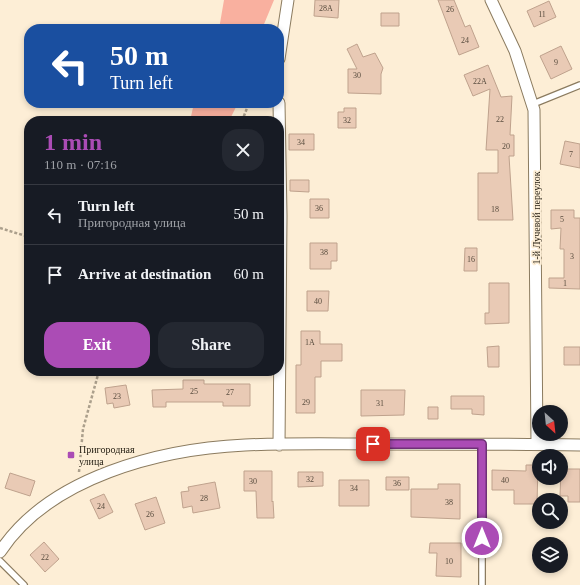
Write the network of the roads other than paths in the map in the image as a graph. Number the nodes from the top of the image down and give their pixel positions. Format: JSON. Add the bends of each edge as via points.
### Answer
{"nodes":[{"id":1,"x":288,"y":0,"type":"edge"},
{"id":2,"x":491,"y":0,"type":"edge"},
{"id":3,"x":284,"y":26,"type":"edge"},
{"id":4,"x":580,"y":85,"type":"edge"},
{"id":5,"x":533,"y":104,"type":"junction"},
{"id":6,"x":280,"y":376,"type":"edge"},
{"id":7,"x":279,"y":444,"type":"junction"},
{"id":8,"x":482,"y":444,"type":"junction"},
{"id":9,"x":537,"y":444,"type":"junction"},
{"id":10,"x":580,"y":445,"type":"edge"},
{"id":11,"x":0,"y":552,"type":"edge"},
{"id":12,"x":0,"y":561,"type":"edge"},
{"id":13,"x":24,"y":585,"type":"edge"},
{"id":14,"x":482,"y":585,"type":"edge"}],
"edges":[{"from":1,"to":3,"type":"street"},
{"from":2,"to":5,"type":"street","name":"1-й Лучевой переулок","via":[[515,51]]},
{"from":4,"to":5,"type":"lane"},
{"from":5,"to":9,"type":"street","name":"1-й Лучевой переулок"},
{"from":6,"to":7,"type":"street"},
{"from":7,"to":8,"type":"street"},
{"from":7,"to":11,"type":"street","via":[[179,452],[123,467],[78,485],[38,509]]},
{"from":8,"to":9,"type":"street"},
{"from":8,"to":14,"type":"lane"},
{"from":9,"to":10,"type":"street"},
{"from":12,"to":13,"type":"lane"}]}
